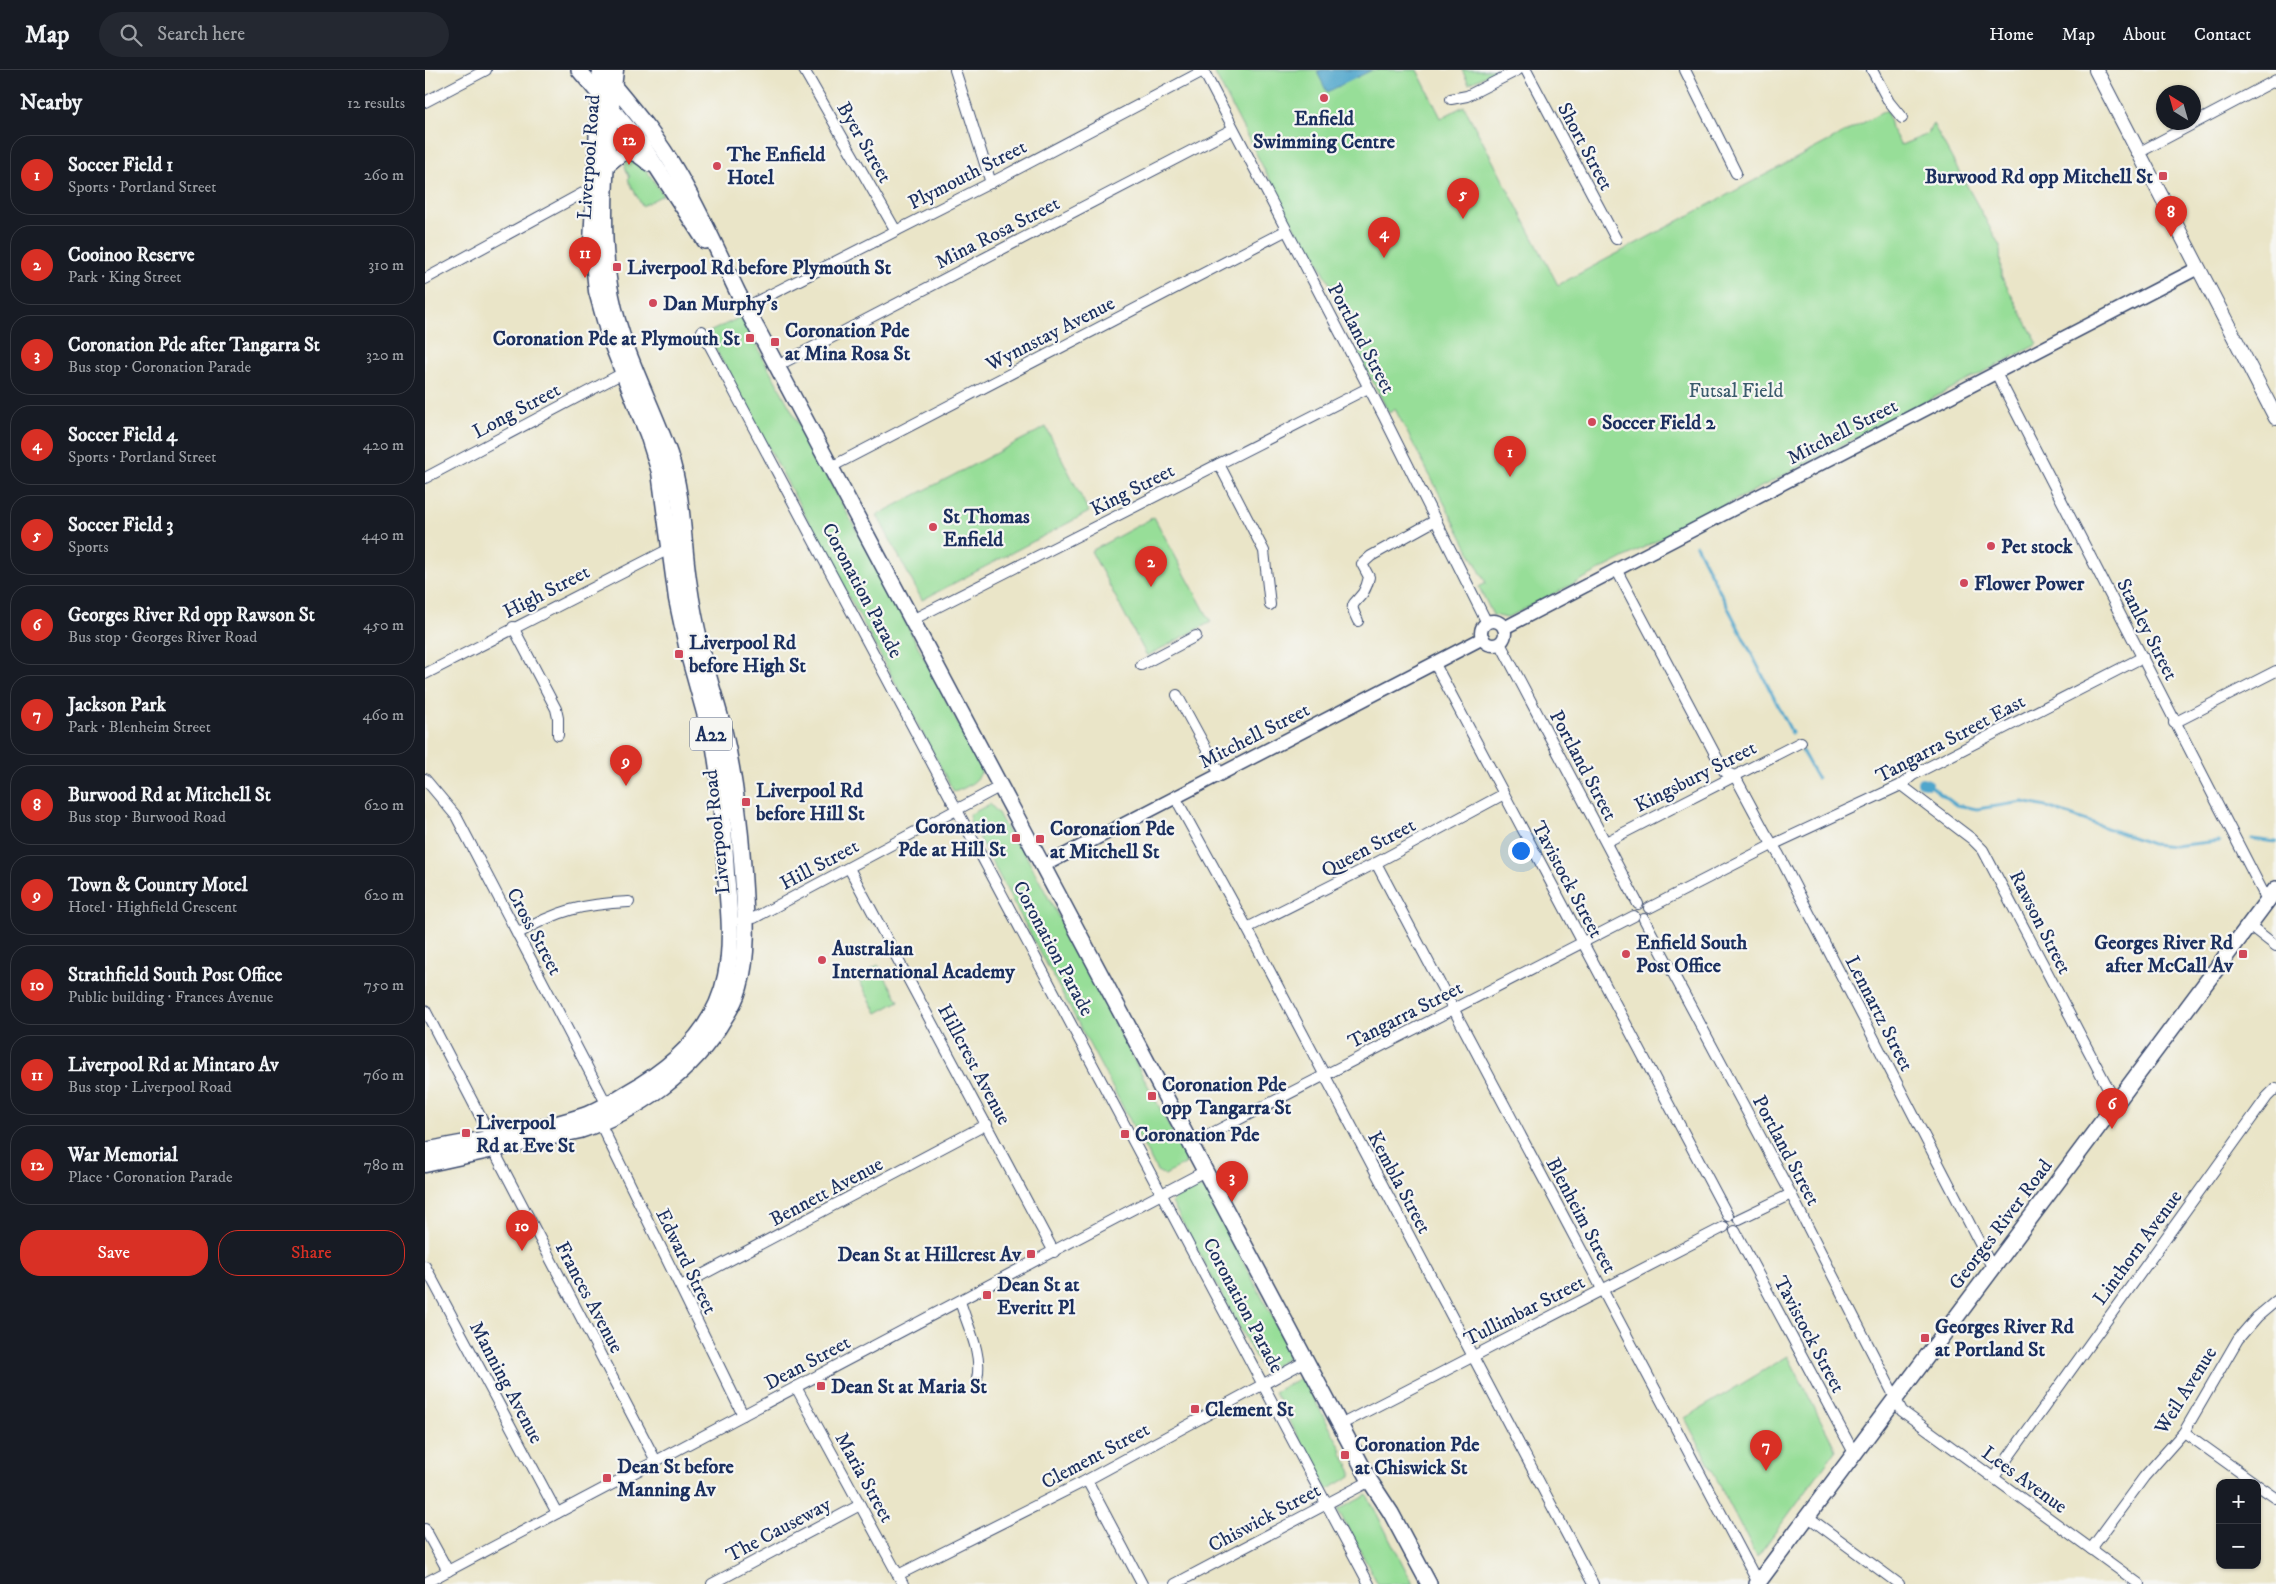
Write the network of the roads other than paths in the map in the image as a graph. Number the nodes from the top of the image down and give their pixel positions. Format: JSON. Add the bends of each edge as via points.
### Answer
{"nodes":[{"id":1,"x":486,"y":70,"type":"edge"},
{"id":2,"x":579,"y":70,"type":"edge"},
{"id":3,"x":601,"y":70,"type":"edge"},
{"id":4,"x":804,"y":70,"type":"edge"},
{"id":5,"x":955,"y":70,"type":"edge"},
{"id":6,"x":1203,"y":70,"type":"edge"},
{"id":7,"x":1518,"y":70,"type":"edge"},
{"id":8,"x":1526,"y":70,"type":"edge"},
{"id":9,"x":1685,"y":70,"type":"edge"},
{"id":10,"x":1872,"y":70,"type":"edge"},
{"id":11,"x":2096,"y":70,"type":"edge"},
{"id":12,"x":614,"y":78,"type":"edge"},
{"id":13,"x":2276,"y":80,"type":"edge"},
{"id":14,"x":598,"y":93,"type":"junction"},
{"id":15,"x":1451,"y":99,"type":"dead end"},
{"id":16,"x":425,"y":102,"type":"edge"},
{"id":17,"x":610,"y":107,"type":"junction"},
{"id":18,"x":1902,"y":118,"type":"dead end"},
{"id":19,"x":1233,"y":129,"type":"junction"},
{"id":20,"x":2138,"y":152,"type":"junction"},
{"id":21,"x":607,"y":166,"type":"junction"},
{"id":22,"x":660,"y":173,"type":"junction"},
{"id":23,"x":1736,"y":173,"type":"dead end"},
{"id":24,"x":991,"y":183,"type":"junction"},
{"id":25,"x":594,"y":187,"type":"junction"},
{"id":26,"x":896,"y":230,"type":"junction"},
{"id":27,"x":1285,"y":231,"type":"junction"},
{"id":28,"x":1616,"y":239,"type":"dead end"},
{"id":29,"x":2198,"y":268,"type":"junction"},
{"id":30,"x":425,"y":279,"type":"edge"},
{"id":31,"x":737,"y":290,"type":"junction"},
{"id":32,"x":746,"y":308,"type":"junction"},
{"id":33,"x":702,"y":331,"type":"dead end"},
{"id":34,"x":777,"y":366,"type":"junction"},
{"id":35,"x":623,"y":373,"type":"junction"},
{"id":36,"x":1996,"y":373,"type":"junction"},
{"id":37,"x":1368,"y":388,"type":"junction"},
{"id":38,"x":2276,"y":418,"type":"edge"},
{"id":39,"x":1219,"y":464,"type":"junction"},
{"id":40,"x":831,"y":467,"type":"junction"},
{"id":41,"x":425,"y":478,"type":"edge"},
{"id":42,"x":1436,"y":520,"type":"junction"},
{"id":43,"x":677,"y":545,"type":"junction"},
{"id":44,"x":1616,"y":569,"type":"junction"},
{"id":45,"x":1269,"y":604,"type":"dead end"},
{"id":46,"x":912,"y":620,"type":"junction"},
{"id":47,"x":1358,"y":621,"type":"dead end"},
{"id":48,"x":1487,"y":623,"type":"junction"},
{"id":49,"x":513,"y":627,"type":"junction"},
{"id":50,"x":1504,"y":628,"type":"junction"},
{"id":51,"x":1196,"y":636,"type":"dead end"},
{"id":52,"x":1483,"y":638,"type":"junction"},
{"id":53,"x":1500,"y":643,"type":"junction"},
{"id":54,"x":2143,"y":657,"type":"junction"},
{"id":55,"x":1435,"y":664,"type":"junction"},
{"id":56,"x":1141,"y":665,"type":"dead end"},
{"id":57,"x":2276,"y":671,"type":"edge"},
{"id":58,"x":425,"y":674,"type":"edge"},
{"id":59,"x":1177,"y":695,"type":"dead end"},
{"id":60,"x":2174,"y":723,"type":"junction"},
{"id":61,"x":558,"y":735,"type":"dead end"},
{"id":62,"x":1801,"y":742,"type":"dead end"},
{"id":63,"x":1220,"y":774,"type":"junction"},
{"id":64,"x":1734,"y":776,"type":"junction"},
{"id":65,"x":425,"y":779,"type":"edge"},
{"id":66,"x":1901,"y":785,"type":"junction"},
{"id":67,"x":1001,"y":786,"type":"junction"},
{"id":68,"x":1504,"y":794,"type":"junction"},
{"id":69,"x":1175,"y":797,"type":"junction"},
{"id":70,"x":958,"y":809,"type":"junction"},
{"id":71,"x":1606,"y":842,"type":"junction"},
{"id":72,"x":1772,"y":845,"type":"junction"},
{"id":73,"x":1376,"y":863,"type":"junction"},
{"id":74,"x":1043,"y":866,"type":"junction"},
{"id":75,"x":849,"y":868,"type":"junction"},
{"id":76,"x":2272,"y":894,"type":"edge"},
{"id":77,"x":629,"y":902,"type":"dead end"},
{"id":78,"x":1638,"y":904,"type":"junction"},
{"id":79,"x":1649,"y":908,"type":"junction"},
{"id":80,"x":1634,"y":916,"type":"junction"},
{"id":81,"x":1645,"y":919,"type":"junction"},
{"id":82,"x":738,"y":921,"type":"junction"},
{"id":83,"x":2249,"y":925,"type":"junction"},
{"id":84,"x":1247,"y":928,"type":"junction"},
{"id":85,"x":517,"y":934,"type":"junction"},
{"id":86,"x":1582,"y":943,"type":"junction"},
{"id":87,"x":2276,"y":946,"type":"edge"},
{"id":88,"x":425,"y":1010,"type":"edge"},
{"id":89,"x":1452,"y":1010,"type":"junction"},
{"id":90,"x":1323,"y":1075,"type":"junction"},
{"id":91,"x":2276,"y":1088,"type":"edge"},
{"id":92,"x":2116,"y":1103,"type":"junction"},
{"id":93,"x":607,"y":1105,"type":"junction"},
{"id":94,"x":600,"y":1123,"type":"junction"},
{"id":95,"x":987,"y":1124,"type":"junction"},
{"id":96,"x":492,"y":1143,"type":"junction"},
{"id":97,"x":1191,"y":1144,"type":"junction"},
{"id":98,"x":425,"y":1151,"type":"edge"},
{"id":99,"x":425,"y":1164,"type":"edge"},
{"id":100,"x":1205,"y":1171,"type":"junction"},
{"id":101,"x":1162,"y":1194,"type":"junction"},
{"id":102,"x":1791,"y":1194,"type":"junction"},
{"id":103,"x":1728,"y":1216,"type":"junction"},
{"id":104,"x":1739,"y":1219,"type":"junction"},
{"id":105,"x":1724,"y":1228,"type":"junction"},
{"id":106,"x":1735,"y":1231,"type":"junction"},
{"id":107,"x":1054,"y":1252,"type":"junction"},
{"id":108,"x":425,"y":1266,"type":"edge"},
{"id":109,"x":1993,"y":1269,"type":"junction"},
{"id":110,"x":681,"y":1286,"type":"junction"},
{"id":111,"x":1602,"y":1289,"type":"junction"},
{"id":112,"x":960,"y":1301,"type":"junction"},
{"id":113,"x":2276,"y":1301,"type":"edge"},
{"id":114,"x":1472,"y":1356,"type":"junction"},
{"id":115,"x":1306,"y":1361,"type":"junction"},
{"id":116,"x":977,"y":1379,"type":"dead end"},
{"id":117,"x":1264,"y":1384,"type":"junction"},
{"id":118,"x":797,"y":1387,"type":"junction"},
{"id":119,"x":1896,"y":1398,"type":"junction"},
{"id":120,"x":743,"y":1415,"type":"junction"},
{"id":121,"x":1340,"y":1425,"type":"junction"},
{"id":122,"x":2184,"y":1432,"type":"junction"},
{"id":123,"x":1854,"y":1453,"type":"junction"},
{"id":124,"x":657,"y":1461,"type":"junction"},
{"id":125,"x":1993,"y":1477,"type":"junction"},
{"id":126,"x":2249,"y":1479,"type":"edge"},
{"id":127,"x":1087,"y":1480,"type":"junction"},
{"id":128,"x":1369,"y":1481,"type":"junction"},
{"id":129,"x":2261,"y":1488,"type":"edge"},
{"id":130,"x":2276,"y":1498,"type":"edge"},
{"id":131,"x":1326,"y":1504,"type":"junction"},
{"id":132,"x":860,"y":1505,"type":"junction"},
{"id":133,"x":557,"y":1513,"type":"junction"},
{"id":134,"x":1807,"y":1516,"type":"junction"},
{"id":135,"x":425,"y":1529,"type":"edge"},
{"id":136,"x":2091,"y":1549,"type":"junction"},
{"id":137,"x":448,"y":1572,"type":"junction"},
{"id":138,"x":901,"y":1579,"type":"edge"},
{"id":139,"x":425,"y":1583,"type":"edge"},
{"id":140,"x":1757,"y":1583,"type":"edge"},
{"id":141,"x":712,"y":1584,"type":"edge"},
{"id":142,"x":1142,"y":1584,"type":"edge"},
{"id":143,"x":1175,"y":1584,"type":"edge"},
{"id":144,"x":1369,"y":1584,"type":"edge"},
{"id":145,"x":1419,"y":1584,"type":"edge"},
{"id":146,"x":1429,"y":1584,"type":"edge"},
{"id":147,"x":1593,"y":1584,"type":"edge"},
{"id":148,"x":1899,"y":1584,"type":"edge"},
{"id":149,"x":2139,"y":1584,"type":"edge"}],
"edges":[{"from":1,"to":16,"type":"street"},
{"from":2,"to":14,"type":"main road","name":"Coronation Parade"},
{"from":3,"to":12,"type":"main road","name":"Coronation Parade"},
{"from":3,"to":14,"type":"highway","name":"Liverpool Road","number":"A22"},
{"from":4,"to":26,"type":"street","name":"Byer Street"},
{"from":5,"to":24,"type":"street"},
{"from":6,"to":19,"type":"street","name":"Portland Street"},
{"from":6,"to":24,"type":"street","name":"Plymouth Street"},
{"from":7,"to":15,"type":"street","via":[[1467,96]]},
{"from":8,"to":28,"type":"street","name":"Short Street"},
{"from":9,"to":23,"type":"street"},
{"from":10,"to":18,"type":"street","via":[[1889,102]]},
{"from":11,"to":20,"type":"main road"},
{"from":12,"to":17,"type":"highway","name":"Liverpool Road","number":"A22"},
{"from":12,"to":31,"type":"main road","name":"Coronation Parade","via":[[676,169]]},
{"from":13,"to":20,"type":"street"},
{"from":14,"to":17,"type":"main road","name":"Coronation Parade"},
{"from":14,"to":25,"type":"highway","name":"Liverpool Road","number":"A22"},
{"from":17,"to":21,"type":"highway","name":"Liverpool Road","number":"A22"},
{"from":17,"to":22,"type":"main road","name":"Coronation Parade","via":[[643,146]]},
{"from":19,"to":27,"type":"street","name":"Portland Street"},
{"from":19,"to":34,"type":"street","name":"Mina Rosa Street"},
{"from":20,"to":29,"type":"main road"},
{"from":21,"to":22,"type":"main road","via":[[629,150],[636,152]]},
{"from":21,"to":43,"type":"highway","name":"Liverpool Road","number":"A22","via":[[605,232],[610,294],[624,343],[669,455],[679,492]]},
{"from":22,"to":31,"type":"main road","name":"Coronation Parade"},
{"from":24,"to":26,"type":"street","name":"Plymouth Street"},
{"from":25,"to":30,"type":"street"},
{"from":25,"to":35,"type":"highway","name":"Liverpool Road","number":"A22","via":[[592,242],[597,291]]},
{"from":26,"to":32,"type":"street","name":"Plymouth Street"},
{"from":27,"to":37,"type":"street","name":"Portland Street"},
{"from":27,"to":40,"type":"street","name":"Wynnstay Avenue"},
{"from":29,"to":36,"type":"street","name":"Mitchell Street"},
{"from":29,"to":38,"type":"main road"},
{"from":31,"to":32,"type":"main road","name":"Coronation Parade"},
{"from":32,"to":34,"type":"main road","name":"Coronation Parade"},
{"from":33,"to":70,"type":"street","name":"Coronation Parade"},
{"from":34,"to":40,"type":"main road","name":"Coronation Parade"},
{"from":35,"to":41,"type":"street","name":"Long Street"},
{"from":35,"to":43,"type":"highway","name":"Liverpool Road","number":"A22","via":[[656,456]]},
{"from":36,"to":44,"type":"street","name":"Mitchell Street"},
{"from":36,"to":54,"type":"street","name":"Stanley Street"},
{"from":37,"to":39,"type":"street","name":"King Street"},
{"from":37,"to":42,"type":"street","name":"Portland Street"},
{"from":39,"to":45,"type":"street","via":[[1264,551]]},
{"from":39,"to":46,"type":"street","name":"King Street"},
{"from":40,"to":46,"type":"main road","name":"Coronation Parade"},
{"from":42,"to":47,"type":"street","via":[[1362,564],[1369,577],[1364,592],[1353,603],[1352,609]]},
{"from":42,"to":48,"type":"street","name":"Portland Street"},
{"from":43,"to":49,"type":"street","name":"High Street"},
{"from":43,"to":82,"type":"highway","name":"Liverpool Road","number":"A22","via":[[683,629],[715,749]]},
{"from":44,"to":50,"type":"street","name":"Mitchell Street"},
{"from":44,"to":64,"type":"street","name":"Lennartz Street","via":[[1724,772]]},
{"from":46,"to":67,"type":"main road","name":"Coronation Parade"},
{"from":48,"to":50,"type":"street","via":[[1497,622]]},
{"from":48,"to":52,"type":"street","via":[[1481,632]]},
{"from":49,"to":58,"type":"street","name":"High Street"},
{"from":49,"to":61,"type":"street","via":[[556,709]]},
{"from":50,"to":53,"type":"street","via":[[1504,638]]},
{"from":51,"to":56,"type":"street"},
{"from":52,"to":53,"type":"street","via":[[1492,645]]},
{"from":52,"to":55,"type":"street","name":"Mitchell Street"},
{"from":53,"to":71,"type":"street","name":"Portland Street"},
{"from":54,"to":60,"type":"street","name":"Stanley Street"},
{"from":54,"to":66,"type":"street","name":"Tangarra Street East","via":[[1913,775]]},
{"from":55,"to":63,"type":"street","name":"Mitchell Street"},
{"from":55,"to":68,"type":"street","name":"Tavistock Street"},
{"from":57,"to":60,"type":"street"},
{"from":59,"to":63,"type":"street"},
{"from":60,"to":76,"type":"street","name":"Stanley Street"},
{"from":62,"to":64,"type":"street","name":"Kingsbury Street"},
{"from":63,"to":69,"type":"street","name":"Mitchell Street"},
{"from":64,"to":71,"type":"street","name":"Kingsbury Street"},
{"from":64,"to":72,"type":"street","name":"Lennartz Street"},
{"from":65,"to":85,"type":"street","name":"Cross Street","via":[[456,816]]},
{"from":66,"to":72,"type":"street","name":"Tangarra Street East"},
{"from":66,"to":92,"type":"street","name":"Rawson Street","via":[[1983,850]]},
{"from":67,"to":70,"type":"street","name":"Hill Street"},
{"from":67,"to":74,"type":"main road","name":"Coronation Parade"},
{"from":68,"to":73,"type":"street","name":"Queen Street"},
{"from":68,"to":86,"type":"street","name":"Tavistock Street"},
{"from":69,"to":74,"type":"street","name":"Mitchell Street"},
{"from":69,"to":84,"type":"street","name":"Kembla Street"},
{"from":70,"to":75,"type":"street","name":"Hill Street"},
{"from":70,"to":101,"type":"street","name":"Coronation Parade"},
{"from":71,"to":78,"type":"street","name":"Portland Street"},
{"from":72,"to":79,"type":"street"},
{"from":72,"to":109,"type":"street","name":"Lennartz Street"},
{"from":73,"to":84,"type":"street","name":"Queen Street"},
{"from":73,"to":89,"type":"street","name":"Blenheim Street"},
{"from":74,"to":97,"type":"main road","name":"Coronation Parade"},
{"from":75,"to":82,"type":"street","name":"Hill Street","via":[[755,918]]},
{"from":75,"to":95,"type":"street","name":"Hillcrest Avenue"},
{"from":76,"to":83,"type":"main road","name":"Georges River Road"},
{"from":77,"to":85,"type":"street","via":[[581,906]]},
{"from":78,"to":79,"type":"street","via":[[1646,904]]},
{"from":78,"to":80,"type":"street","via":[[1633,909]]},
{"from":79,"to":81,"type":"street"},
{"from":80,"to":81,"type":"street","via":[[1638,920]]},
{"from":80,"to":86,"type":"street","name":"Tangarra Street"},
{"from":81,"to":102,"type":"street","name":"Portland Street"},
{"from":82,"to":93,"type":"highway","name":"Liverpool Road","number":"A22","via":[[721,996],[701,1033],[669,1066]]},
{"from":82,"to":94,"type":"highway","name":"Liverpool Road","number":"A22","via":[[744,961],[739,987],[711,1040],[692,1063],[659,1090]]},
{"from":83,"to":87,"type":"street"},
{"from":83,"to":92,"type":"main road","name":"Georges River Road"},
{"from":84,"to":90,"type":"street","name":"Kembla Street"},
{"from":85,"to":93,"type":"street","name":"Cross Street"},
{"from":86,"to":89,"type":"street","name":"Tangarra Street"},
{"from":86,"to":103,"type":"street","name":"Tavistock Street"},
{"from":88,"to":96,"type":"street","name":"Frances Avenue"},
{"from":89,"to":90,"type":"street","name":"Tangarra Street"},
{"from":89,"to":111,"type":"street","name":"Blenheim Street"},
{"from":90,"to":97,"type":"street","name":"Tangarra Street"},
{"from":90,"to":114,"type":"street","name":"Kembla Street"},
{"from":91,"to":125,"type":"street","name":"Linthorn Avenue"},
{"from":92,"to":109,"type":"main road","name":"Georges River Road"},
{"from":93,"to":96,"type":"highway","name":"Liverpool Road","number":"A22","via":[[583,1116]]},
{"from":94,"to":96,"type":"highway","name":"Liverpool Road","number":"A22","via":[[561,1135]]},
{"from":94,"to":110,"type":"street","name":"Edward Street"},
{"from":95,"to":107,"type":"street","name":"Hillcrest Avenue"},
{"from":95,"to":110,"type":"street","name":"Bennett Avenue"},
{"from":96,"to":98,"type":"highway","name":"Liverpool Road","number":"A22"},
{"from":96,"to":99,"type":"highway","name":"Liverpool Road","number":"A22"},
{"from":96,"to":124,"type":"street","name":"Frances Avenue"},
{"from":97,"to":100,"type":"main road","name":"Coronation Parade"},
{"from":100,"to":101,"type":"street","name":"Dean Street"},
{"from":100,"to":115,"type":"main road","name":"Coronation Parade"},
{"from":101,"to":107,"type":"street","name":"Dean Street"},
{"from":101,"to":117,"type":"street","name":"Coronation Parade"},
{"from":102,"to":104,"type":"street"},
{"from":102,"to":119,"type":"street","name":"Portland Street"},
{"from":103,"to":104,"type":"street"},
{"from":103,"to":105,"type":"street","via":[[1724,1220]]},
{"from":104,"to":106,"type":"street","via":[[1740,1224]]},
{"from":105,"to":106,"type":"street"},
{"from":105,"to":111,"type":"street","name":"Tullimbar Street"},
{"from":106,"to":123,"type":"street","name":"Tavistock Street"},
{"from":107,"to":112,"type":"street","name":"Dean Street"},
{"from":108,"to":133,"type":"street","name":"Manning Avenue"},
{"from":109,"to":119,"type":"main road","name":"Georges River Road"},
{"from":110,"to":120,"type":"street","name":"Edward Street"},
{"from":111,"to":114,"type":"street","name":"Tullimbar Street"},
{"from":111,"to":140,"type":"street","name":"Blenheim Street"},
{"from":112,"to":116,"type":"street","via":[[980,1367]]},
{"from":112,"to":118,"type":"street","name":"Dean Street"},
{"from":113,"to":122,"type":"street","name":"Weil Avenue","via":[[2238,1339]]},
{"from":114,"to":121,"type":"street","name":"Tullimbar Street"},
{"from":114,"to":147,"type":"street","name":"Kembla Street"},
{"from":115,"to":117,"type":"street","name":"Clement Street"},
{"from":115,"to":121,"type":"main road","name":"Coronation Parade"},
{"from":117,"to":127,"type":"street","name":"Clement Street"},
{"from":117,"to":131,"type":"street","name":"Coronation Parade"},
{"from":118,"to":120,"type":"street","name":"Dean Street"},
{"from":118,"to":132,"type":"street","name":"Maria Street"},
{"from":119,"to":123,"type":"main road","name":"Georges River Road"},
{"from":119,"to":125,"type":"street","name":"Lees Avenue","via":[[1903,1412]]},
{"from":120,"to":124,"type":"street","name":"Dean Street"},
{"from":121,"to":128,"type":"main road","name":"Coronation Parade"},
{"from":122,"to":126,"type":"street"},
{"from":122,"to":136,"type":"street","name":"Weil Avenue","via":[[2144,1477]]},
{"from":123,"to":134,"type":"main road","name":"Georges River Road"},
{"from":124,"to":133,"type":"street","name":"Dean Street"},
{"from":125,"to":136,"type":"street","name":"Lees Avenue"},
{"from":127,"to":138,"type":"street","name":"Clement Street"},
{"from":127,"to":142,"type":"street"},
{"from":128,"to":131,"type":"street","name":"Chiswick Street"},
{"from":128,"to":145,"type":"main road","name":"Coronation Parade"},
{"from":128,"to":146,"type":"main road","name":"Coronation Parade","via":[[1391,1513]]},
{"from":129,"to":130,"type":"street"},
{"from":131,"to":143,"type":"street","name":"Chiswick Street"},
{"from":131,"to":144,"type":"street","name":"Coronation Parade"},
{"from":132,"to":138,"type":"street","name":"Maria Street"},
{"from":132,"to":141,"type":"street","name":"The Causeway"},
{"from":133,"to":137,"type":"street","name":"Dean Street"},
{"from":134,"to":140,"type":"main road","name":"Georges River Road"},
{"from":134,"to":148,"type":"street"},
{"from":135,"to":137,"type":"street"},
{"from":136,"to":149,"type":"street","name":"Lees Avenue"},
{"from":137,"to":139,"type":"street","name":"Dean Street"}]}
